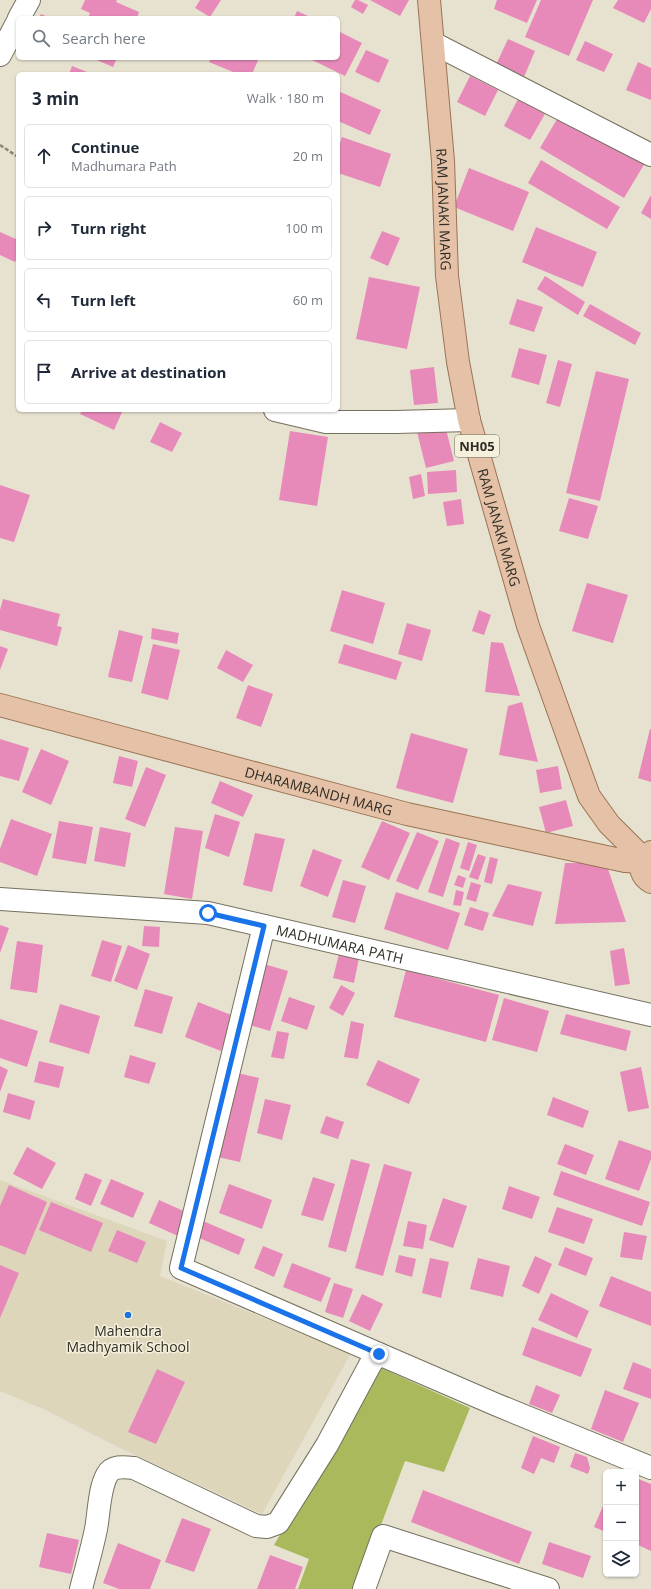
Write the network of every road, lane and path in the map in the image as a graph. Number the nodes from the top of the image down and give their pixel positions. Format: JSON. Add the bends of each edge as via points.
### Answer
{"nodes":[{"id":1,"x":29,"y":0,"type":"edge"},
{"id":2,"x":429,"y":0,"type":"edge"},
{"id":3,"x":21,"y":16,"type":"edge"},
{"id":4,"x":16,"y":25,"type":"edge"},
{"id":5,"x":433,"y":43,"type":"junction"},
{"id":6,"x":0,"y":55,"type":"edge"},
{"id":7,"x":0,"y":145,"type":"edge"},
{"id":8,"x":651,"y":155,"type":"edge"},
{"id":9,"x":16,"y":156,"type":"edge"},
{"id":10,"x":284,"y":412,"type":"edge"},
{"id":11,"x":469,"y":420,"type":"junction"},
{"id":12,"x":0,"y":704,"type":"edge"},
{"id":13,"x":645,"y":857,"type":"edge"},
{"id":14,"x":651,"y":882,"type":"edge"},
{"id":15,"x":0,"y":899,"type":"edge"},
{"id":16,"x":264,"y":926,"type":"junction"},
{"id":17,"x":651,"y":1015,"type":"edge"},
{"id":18,"x":379,"y":1354,"type":"junction"},
{"id":19,"x":651,"y":1468,"type":"edge"},
{"id":20,"x":81,"y":1589,"type":"edge"},
{"id":21,"x":364,"y":1589,"type":"edge"},
{"id":22,"x":548,"y":1589,"type":"edge"}],
"edges":[{"from":1,"to":3,"type":"street"},
{"from":2,"to":5,"type":"main road","name":"RAM JANAKI MARG","number":"NH05"},
{"from":4,"to":6,"type":"street"},
{"from":5,"to":8,"type":"street"},
{"from":5,"to":11,"type":"main road","name":"RAM JANAKI MARG","number":"NH05","via":[[447,276],[458,362]]},
{"from":7,"to":9,"type":"path"},
{"from":10,"to":11,"type":"street","via":[[326,422]]},
{"from":11,"to":13,"type":"main road","name":"RAM JANAKI MARG","number":"NH05","via":[[528,626],[589,796],[609,824]]},
{"from":12,"to":13,"type":"main road","name":"DHARAMBANDH MARG","via":[[407,814],[625,861]]},
{"from":13,"to":14,"type":"main road","number":"NH05","via":[[641,868],[646,879]]},
{"from":15,"to":16,"type":"street","name":"MADHUMARA PATH","via":[[208,913]]},
{"from":16,"to":17,"type":"street","name":"MADHUMARA PATH"},
{"from":16,"to":18,"type":"street","via":[[181,1268]]},
{"from":18,"to":19,"type":"street"},
{"from":18,"to":20,"type":"street","via":[[371,1363],[327,1445],[278,1523],[267,1527],[256,1526],[134,1468],[123,1466],[112,1470],[107,1475],[103,1488],[96,1530]]},
{"from":21,"to":22,"type":"street","via":[[383,1536]]}]}
